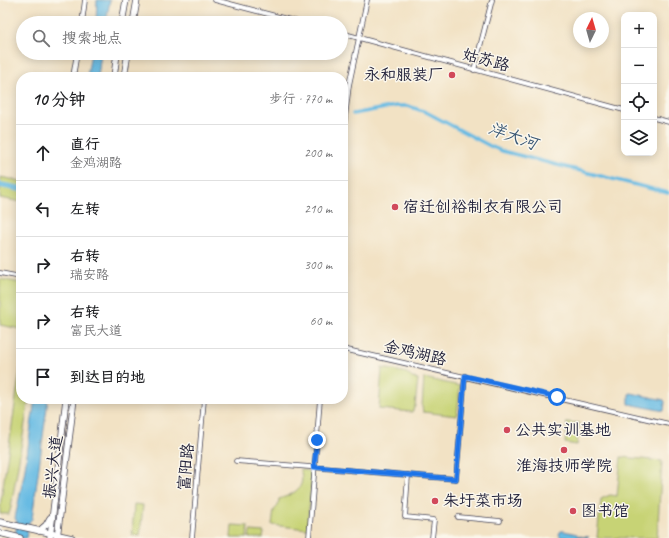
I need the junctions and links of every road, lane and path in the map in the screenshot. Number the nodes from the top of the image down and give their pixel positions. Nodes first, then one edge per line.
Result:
1 (85, 0) edge
2 (126, 0) edge
3 (137, 0) edge
4 (215, 0) edge
5 (367, 0) edge
6 (492, 0) edge
7 (83, 16) edge
8 (123, 16) edge
9 (134, 16) edge
10 (276, 16) edge
11 (348, 35) edge
12 (358, 38) junction
13 (76, 60) edge
14 (116, 60) edge
15 (127, 60) edge
16 (474, 70) junction
17 (74, 72) edge
18 (115, 72) edge
19 (125, 72) edge
20 (348, 93) edge
21 (621, 109) edge
22 (657, 119) edge
23 (669, 122) edge
24 (0, 273) edge
25 (16, 276) edge
26 (348, 350) edge
27 (465, 376) junction
28 (65, 404) edge
29 (73, 404) edge
30 (204, 404) edge
31 (320, 404) edge
32 (669, 424) edge
33 (236, 461) dead end
34 (314, 467) junction
35 (408, 475) junction
36 (53, 510) junction
37 (60, 515) junction
38 (458, 517) dead end
39 (500, 521) dead end
40 (0, 522) edge
41 (38, 530) junction
42 (0, 533) edge
43 (50, 536) edge
44 (58, 536) edge
45 (20, 538) edge
46 (71, 538) edge
47 (75, 538) edge
48 (192, 538) edge
49 (309, 538) edge
50 (432, 538) edge

1 - 7 street
2 - 8 main road
3 - 9 main road
4 - 10 street
5 - 12 street
6 - 16 street
11 - 12 street, 姑苏路
12 - 16 street, 姑苏路
12 - 20 street
13 - 17 street
14 - 18 main road
15 - 19 main road
16 - 21 street, 姑苏路
22 - 23 street
24 - 25 street
26 - 27 street, 金鸡湖路
27 - 32 street, 金鸡湖路
27 - 35 street
28 - 36 main road, 振兴大道
29 - 37 main road, 振兴大道
30 - 48 street, 富阳路
31 - 34 street
33 - 34 street
34 - 35 street
34 - 49 street
35 - 50 street
36 - 41 main road
36 - 43 main road, 振兴大道
37 - 44 main road, 振兴大道
37 - 47 main road
38 - 39 street
40 - 41 main road
41 - 43 main road
42 - 45 main road
43 - 44 main road
44 - 46 main road

